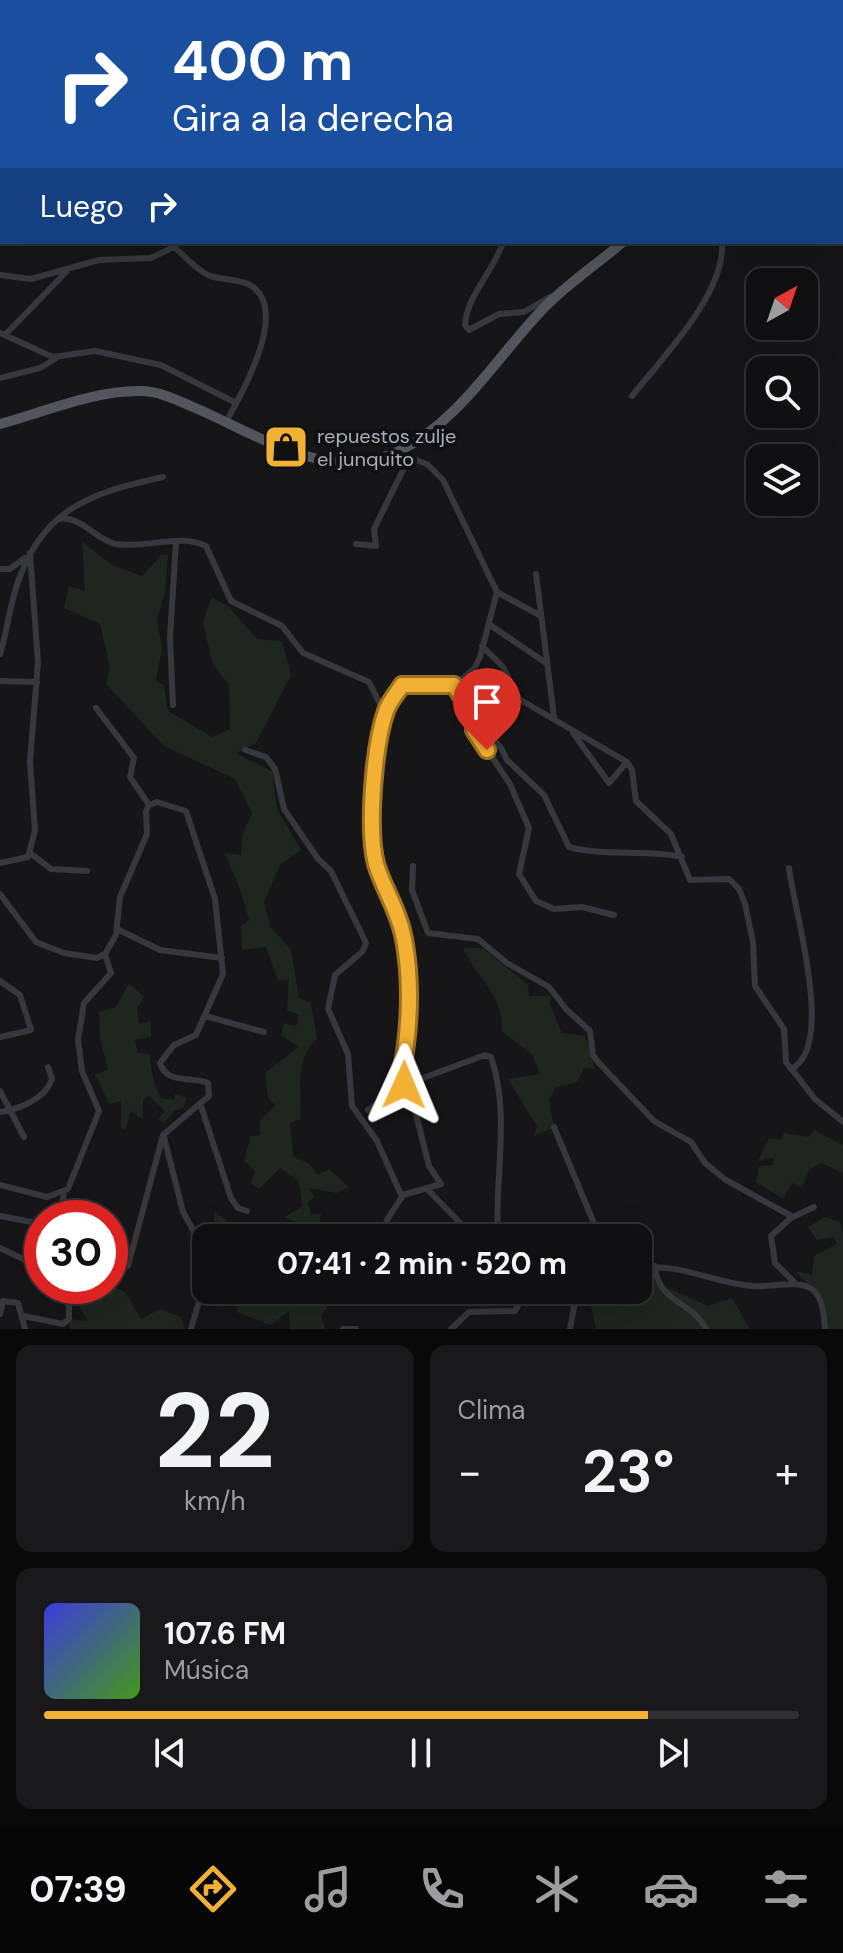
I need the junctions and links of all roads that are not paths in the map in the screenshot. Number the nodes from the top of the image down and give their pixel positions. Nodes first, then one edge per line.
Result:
1 (502, 244) edge
2 (621, 244) edge
3 (722, 244) edge
4 (71, 268) junction
5 (0, 275) edge
6 (561, 294) junction
7 (3, 334) edge
8 (58, 357) junction
9 (0, 378) edge
10 (632, 396) dead end
11 (236, 403) junction
12 (226, 422) junction
13 (0, 424) edge
14 (394, 454) junction
15 (163, 477) dead end
16 (59, 519) junction
17 (176, 542) junction
18 (356, 544) dead end
19 (30, 553) junction
20 (0, 569) edge
21 (536, 574) dead end
22 (497, 592) junction
23 (541, 616) junction
24 (490, 625) junction
25 (481, 646) junction
26 (0, 654) edge
27 (546, 663) junction
28 (0, 681) edge
29 (37, 682) junction
30 (454, 685) junction
31 (173, 705) dead end
32 (96, 708) dead end
33 (385, 714) junction
34 (474, 717) junction
35 (554, 717) junction
36 (571, 730) junction
37 (245, 750) dead end
38 (627, 762) junction
39 (149, 805) junction
40 (30, 853) junction
41 (682, 857) junction
42 (0, 863) edge
43 (413, 866) dead end
44 (789, 868) dead end
45 (87, 871) dead end
46 (0, 894) edge
47 (614, 915) dead end
48 (117, 929) junction
49 (105, 954) junction
50 (222, 958) junction
51 (0, 981) edge
52 (205, 1016) junction
53 (264, 1032) dead end
54 (0, 1037) edge
55 (48, 1067) dead end
56 (791, 1069) junction
57 (404, 1085) junction
58 (0, 1091) edge
59 (201, 1106) junction
60 (11, 1110) junction
61 (368, 1110) dead end
62 (0, 1112) edge
63 (843, 1122) edge
64 (554, 1127) dead end
65 (163, 1135) junction
66 (24, 1137) dead end
67 (0, 1185) edge
68 (426, 1188) junction
69 (64, 1191) junction
70 (402, 1197) junction
71 (63, 1200) edge
72 (814, 1207) dead end
73 (247, 1211) dead end
74 (0, 1216) edge
75 (793, 1217) junction
76 (24, 1221) edge
77 (386, 1224) edge
78 (461, 1224) edge
79 (498, 1224) edge
80 (594, 1224) edge
81 (0, 1248) edge
82 (24, 1259) edge
83 (128, 1266) edge
84 (652, 1266) edge
85 (655, 1266) junction
86 (796, 1284) junction
87 (69, 1304) edge
88 (519, 1304) edge
89 (574, 1304) edge
90 (0, 1314) edge
91 (24, 1316) junction
92 (25, 1329) edge
93 (191, 1329) edge
94 (343, 1329) edge
95 (356, 1329) edge
96 (451, 1329) edge
97 (570, 1329) edge
98 (706, 1329) edge
99 (825, 1329) edge

1 - 6 street
2 - 6 main road
3 - 10 street
4 - 5 street
4 - 7 street
4 - 11 street
6 - 14 main road
7 - 8 street
8 - 9 street
8 - 11 street
11 - 12 street
12 - 13 main road
12 - 14 main road
14 - 18 street
14 - 22 street
15 - 16 street
16 - 17 street
16 - 19 street
17 - 31 street
17 - 33 street
19 - 20 street
19 - 26 street
19 - 29 street
21 - 23 street
22 - 23 street
22 - 24 street
23 - 27 street
24 - 25 street
24 - 27 street
25 - 30 street
25 - 35 street
27 - 35 street
28 - 29 street
29 - 40 street
30 - 33 street
30 - 34 street
32 - 39 street
33 - 57 street
34 - 41 street
34 - 47 street
35 - 36 street
36 - 38 street
36 - 38 street
37 - 70 street
38 - 41 street
39 - 48 street
39 - 50 street
40 - 42 street
40 - 45 street
41 - 56 street
43 - 75 street
44 - 56 street
46 - 49 street
48 - 49 street
48 - 50 street
49 - 69 street
50 - 52 street
51 - 54 street
52 - 53 street
52 - 59 street
55 - 60 street
56 - 63 street
57 - 61 street
57 - 68 street
57 - 79 street
58 - 60 street
59 - 65 street
59 - 73 street
60 - 62 street
60 - 66 street
64 - 80 street
65 - 83 street
65 - 93 street
67 - 69 street
68 - 70 street
68 - 78 street
69 - 71 street
70 - 77 street
72 - 75 street
74 - 76 street
75 - 86 street
81 - 82 street
84 - 85 street
85 - 86 street
85 - 98 street
86 - 99 street
87 - 91 street
88 - 96 street
89 - 97 street
90 - 91 street
91 - 92 street
94 - 95 street

